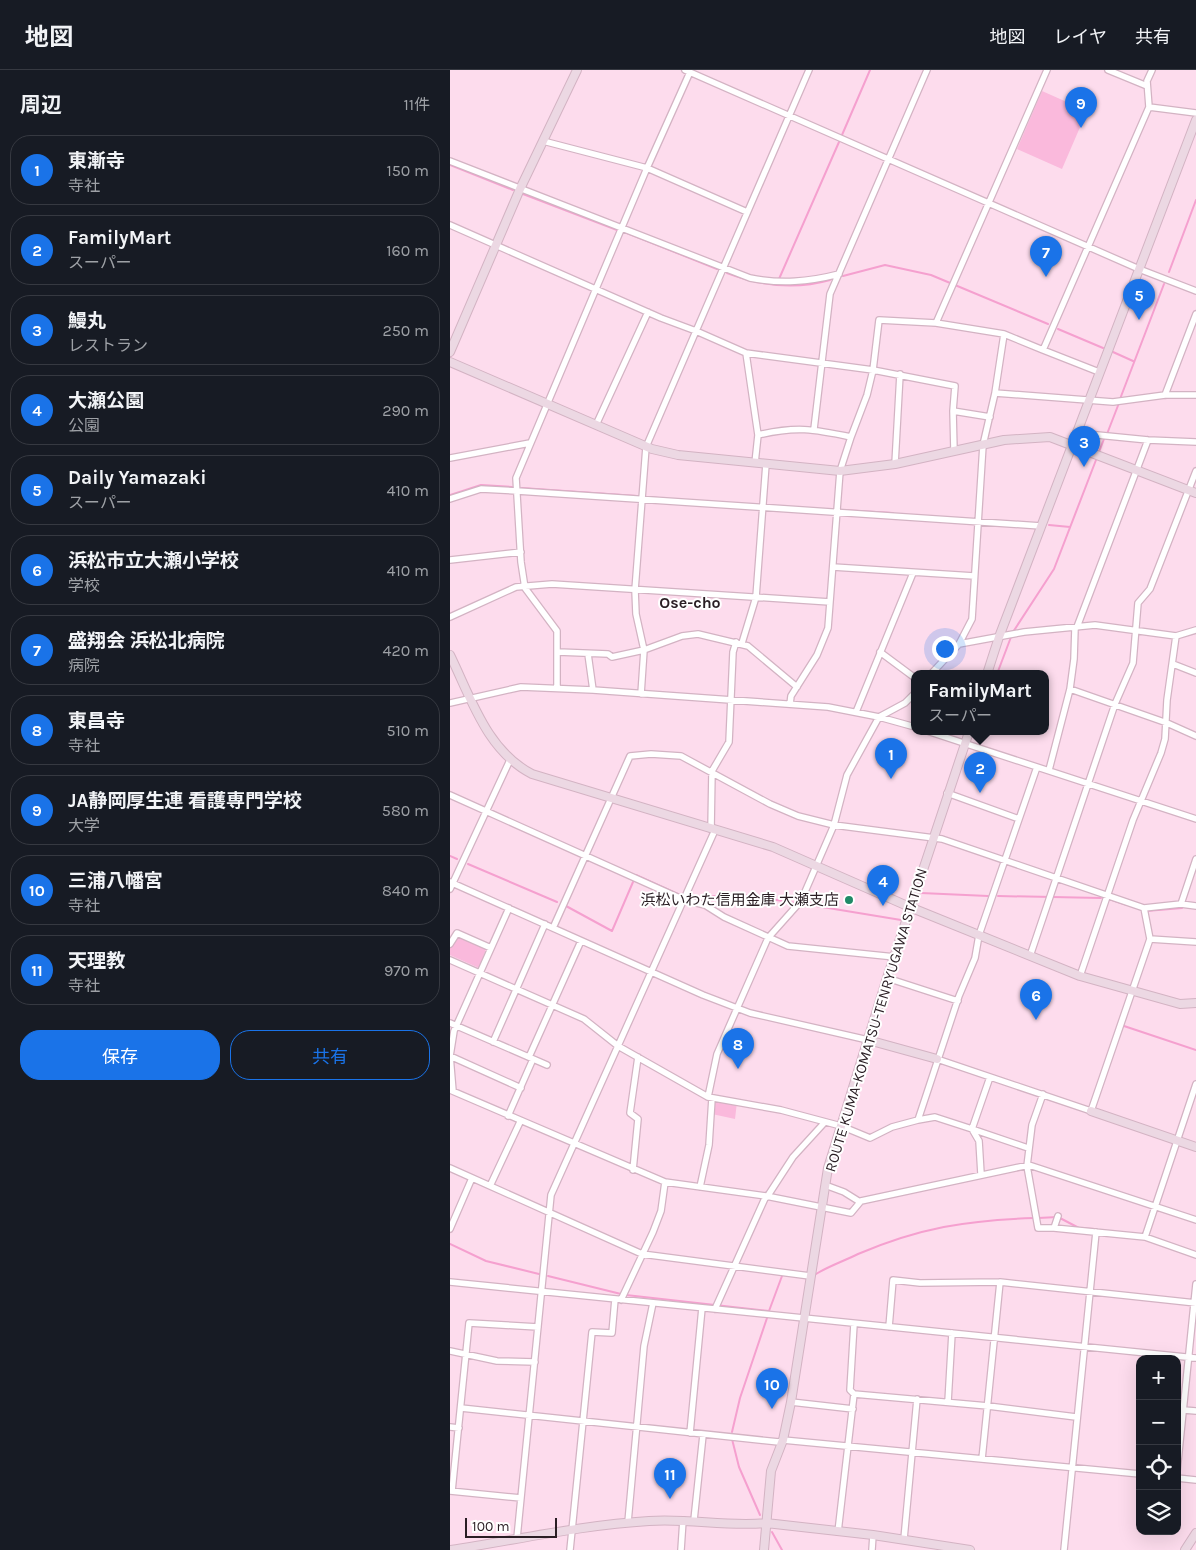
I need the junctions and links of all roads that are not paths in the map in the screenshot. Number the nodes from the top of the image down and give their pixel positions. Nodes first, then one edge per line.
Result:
1 (577, 70) edge
2 (808, 70) edge
3 (927, 70) edge
4 (1047, 70) edge
5 (1108, 70) edge
6 (1152, 70) edge
7 (688, 71) edge
8 (1148, 86) junction
9 (1149, 107) junction
10 (1196, 113) edge
11 (788, 115) junction
12 (1196, 120) edge
13 (543, 141) junction
14 (889, 159) junction
15 (450, 162) edge
16 (647, 168) junction
17 (520, 188) junction
18 (989, 203) junction
19 (747, 212) junction
20 (450, 225) edge
21 (622, 228) junction
22 (496, 244) junction
23 (1088, 246) junction
24 (723, 268) junction
25 (1138, 269) junction
26 (839, 274) junction
27 (598, 288) junction
28 (1196, 291) edge
29 (648, 312) junction
30 (1196, 314) edge
31 (936, 322) junction
32 (696, 331) junction
33 (1004, 334) junction
34 (1043, 350) junction
35 (450, 352) edge
36 (746, 353) junction
37 (450, 362) edge
38 (823, 363) junction
39 (873, 370) junction
40 (1099, 372) junction
41 (900, 374) junction
42 (995, 394) junction
43 (1165, 395) junction
44 (1196, 395) edge
45 (1089, 400) junction
46 (547, 404) junction
47 (953, 411) junction
48 (990, 417) junction
49 (596, 425) junction
50 (814, 429) junction
51 (1077, 433) junction
52 (758, 435) junction
53 (850, 436) junction
54 (1148, 440) junction
55 (1196, 442) edge
56 (530, 443) junction
57 (983, 445) junction
58 (646, 446) junction
59 (1072, 446) junction
60 (954, 451) junction
61 (450, 458) edge
62 (755, 463) junction
63 (766, 464) junction
64 (895, 464) junction
65 (1137, 470) junction
66 (840, 471) junction
67 (1196, 471) edge
68 (517, 491) junction
69 (1192, 492) edge
70 (450, 499) edge
71 (641, 499) junction
72 (764, 508) junction
73 (836, 512) junction
74 (978, 523) junction
75 (1041, 526) junction
76 (520, 552) junction
77 (450, 560) edge
78 (833, 567) junction
79 (912, 573) junction
80 (974, 576) junction
81 (525, 585) junction
82 (635, 590) junction
83 (756, 598) junction
84 (830, 602) junction
85 (450, 617) edge
86 (1076, 628) junction
87 (1136, 630) junction
88 (1196, 630) edge
89 (1176, 636) junction
90 (999, 637) junction
91 (739, 642) junction
92 (959, 644) junction
93 (644, 650) junction
94 (558, 652) junction
95 (880, 652) junction
96 (588, 654) junction
97 (450, 655) edge
98 (1173, 664) junction
99 (935, 670) edge
100 (988, 670) edge
101 (1196, 673) edge
102 (911, 675) edge
103 (797, 687) junction
104 (557, 688) junction
105 (1070, 689) junction
106 (593, 690) junction
107 (641, 694) junction
108 (911, 697) edge
109 (471, 698) junction
110 (732, 700) junction
111 (450, 703) edge
112 (790, 704) junction
113 (1115, 704) junction
114 (856, 712) junction
115 (879, 717) junction
116 (1166, 723) junction
117 (911, 726) edge
118 (941, 735) edge
119 (968, 735) edge
120 (1196, 736) edge
121 (966, 742) junction
122 (510, 760) junction
123 (1038, 767) junction
124 (1049, 770) junction
125 (712, 771) junction
126 (1088, 782) junction
127 (947, 793) junction
128 (450, 795) edge
129 (610, 798) junction
130 (1140, 800) junction
131 (486, 811) junction
132 (1019, 819) junction
133 (1196, 819) edge
134 (834, 825) junction
135 (713, 829) junction
136 (933, 838) junction
137 (585, 855) junction
138 (1196, 859) edge
139 (1004, 862) junction
140 (816, 865) junction
141 (1056, 879) junction
142 (451, 884) edge
143 (1107, 896) junction
144 (684, 900) junction
145 (1181, 904) junction
146 (1196, 906) edge
147 (509, 908) junction
148 (912, 908) junction
149 (1144, 908) junction
150 (545, 924) junction
151 (553, 928) junction
152 (979, 935) junction
153 (768, 938) junction
154 (1150, 940) junction
155 (582, 941) junction
156 (1196, 942) edge
157 (450, 944) edge
158 (491, 948) junction
159 (1030, 956) junction
160 (895, 957) junction
161 (450, 960) edge
162 (650, 972) junction
163 (480, 973) junction
164 (1080, 976) junction
165 (887, 978) junction
166 (516, 990) junction
167 (1133, 992) junction
168 (958, 1001) junction
169 (1196, 1003) edge
170 (552, 1005) junction
171 (738, 1008) junction
172 (450, 1023) edge
173 (457, 1026) junction
174 (868, 1040) junction
175 (493, 1042) junction
176 (618, 1046) junction
177 (450, 1056) edge
178 (638, 1057) junction
179 (531, 1058) junction
180 (937, 1059) junction
181 (547, 1066) dead end
182 (990, 1077) junction
183 (1196, 1084) edge
184 (521, 1088) junction
185 (452, 1090) edge
186 (1043, 1094) junction
187 (710, 1097) junction
188 (1091, 1111) junction
189 (508, 1116) junction
190 (918, 1120) junction
191 (520, 1122) junction
192 (825, 1122) junction
193 (841, 1126) junction
194 (972, 1130) junction
195 (1176, 1140) junction
196 (573, 1144) junction
197 (1196, 1146) edge
198 (1028, 1148) junction
199 (1027, 1166) junction
200 (450, 1168) edge
201 (633, 1170) junction
202 (981, 1174) junction
203 (472, 1178) junction
204 (665, 1182) junction
205 (825, 1185) junction
206 (490, 1186) junction
207 (700, 1187) junction
208 (767, 1196) junction
209 (860, 1202) junction
210 (821, 1206) junction
211 (1156, 1207) junction
212 (550, 1213) junction
213 (1057, 1218) dead end
214 (1196, 1220) edge
215 (1054, 1228) junction
216 (450, 1229) edge
217 (1096, 1232) junction
218 (1145, 1237) junction
219 (642, 1254) junction
220 (1196, 1255) edge
221 (734, 1267) junction
222 (810, 1276) junction
223 (450, 1282) edge
224 (1000, 1282) junction
225 (1196, 1284) edge
226 (1090, 1291) junction
227 (542, 1292) junction
228 (620, 1299) junction
229 (1195, 1302) edge
230 (654, 1303) junction
231 (715, 1307) junction
232 (702, 1308) junction
233 (804, 1318) junction
234 (854, 1324) junction
235 (538, 1327) junction
236 (889, 1327) junction
237 (952, 1333) junction
238 (994, 1337) junction
239 (1085, 1347) junction
240 (450, 1351) edge
241 (466, 1353) junction
242 (1189, 1357) junction
243 (1196, 1358) edge
244 (535, 1362) junction
245 (854, 1394) junction
246 (917, 1400) junction
247 (791, 1402) junction
248 (948, 1402) junction
249 (988, 1406) junction
250 (461, 1408) junction
251 (853, 1409) junction
252 (1184, 1410) junction
253 (1196, 1411) edge
254 (530, 1416) junction
255 (1076, 1417) junction
256 (584, 1422) junction
257 (450, 1428) edge
258 (459, 1428) junction
259 (637, 1428) junction
260 (690, 1433) junction
261 (703, 1435) junction
262 (783, 1440) junction
263 (1180, 1445) edge
264 (848, 1446) junction
265 (913, 1453) junction
266 (982, 1459) junction
267 (1072, 1468) junction
268 (1136, 1474) edge
269 (1181, 1478) edge
270 (1196, 1480) edge
271 (451, 1491) edge
272 (521, 1498) junction
273 (683, 1520) junction
274 (694, 1520) junction
275 (628, 1522) junction
276 (766, 1523) junction
277 (572, 1530) junction
278 (838, 1532) junction
279 (1196, 1533) edge
280 (873, 1535) junction
281 (517, 1538) junction
282 (904, 1539) junction
283 (463, 1549) edge
284 (450, 1550) edge
285 (570, 1550) edge
286 (681, 1550) edge
287 (764, 1550) edge
288 (872, 1550) edge
289 (970, 1550) edge
290 (1064, 1550) edge
291 (1185, 1550) edge

1 - 13 street
2 - 11 street
3 - 14 street
4 - 18 street
5 - 8 street
6 - 8 street
7 - 11 street
7 - 16 street
8 - 9 street
9 - 10 street
9 - 23 street
11 - 14 street
11 - 19 street
12 - 25 street
13 - 16 street
13 - 17 street
14 - 18 street
14 - 26 street
15 - 17 street
16 - 19 street
16 - 21 street
17 - 21 street
17 - 22 street
18 - 23 street
18 - 31 street
19 - 24 street
20 - 22 street
21 - 24 street
21 - 27 street
22 - 27 street
22 - 35 street
23 - 25 street
23 - 34 street
24 - 26 street
24 - 32 street
25 - 28 street
25 - 40 street
26 - 38 street
27 - 29 street
27 - 46 street
29 - 32 street
29 - 49 street
30 - 43 street
31 - 33 street
31 - 39 street
32 - 36 street
32 - 58 street
33 - 34 street
33 - 42 street
34 - 40 street
36 - 38 street
36 - 52 street
37 - 46 street
38 - 39 street
38 - 50 street
39 - 41 street
39 - 53 street
40 - 45 street
41 - 47 street
41 - 64 street
42 - 45 street
42 - 48 street
43 - 44 street
43 - 45 street
45 - 51 street
46 - 49 street
46 - 56 street
47 - 48 street
47 - 60 street
48 - 57 street
49 - 58 street
50 - 52 street
50 - 53 street
51 - 54 street
51 - 59 street
52 - 62 street
53 - 66 street
54 - 55 street
54 - 65 street
56 - 61 street
56 - 68 street
57 - 59 street
57 - 60 street
57 - 74 street
58 - 62 street
58 - 71 street
59 - 65 street
59 - 75 street
60 - 64 street
62 - 63 street
63 - 66 street
63 - 72 street
64 - 66 street
65 - 69 street
65 - 86 street
66 - 73 street
67 - 69 street
68 - 70 street
68 - 71 street
68 - 76 street
69 - 87 street
71 - 72 street
71 - 82 street
72 - 73 street
72 - 83 street
73 - 74 street
73 - 78 street
74 - 75 street
74 - 80 street
75 - 90 street
76 - 77 street
76 - 81 street
78 - 79 street
78 - 84 street
79 - 80 street
79 - 95 street
80 - 92 street
81 - 82 street
81 - 85 street
81 - 94 street
82 - 83 street
82 - 93 street
83 - 84 street
83 - 91 street
84 - 103 street
86 - 87 street
86 - 90 street
86 - 105 street
87 - 89 street
87 - 113 street
88 - 89 street
89 - 98 street
90 - 92 street
90 - 100 street
91 - 93 street
91 - 103 street
91 - 110 street
92 - 99 street
93 - 96 street
93 - 107 street
94 - 96 street
94 - 104 street
95 - 102 street
95 - 114 street
96 - 106 street
97 - 109 street
98 - 101 street
98 - 116 street
103 - 112 street
104 - 106 street
104 - 109 street
105 - 113 street
105 - 124 street
106 - 107 street
107 - 110 street
108 - 115 street
109 - 111 street
109 - 122 street
110 - 112 street
110 - 125 street
112 - 114 street
113 - 116 street
113 - 126 street
114 - 115 street
115 - 117 street
115 - 134 street
116 - 120 street
116 - 130 street
118 - 121 street
119 - 121 street, ROUTE KUMA-KOMATSU-TENRYUGAWA STATION
121 - 123 street
121 - 127 street, ROUTE KUMA-KOMATSU-TENRYUGAWA STATION
122 - 129 street
122 - 131 street
123 - 124 street
123 - 132 street
124 - 126 street
125 - 129 street
125 - 134 street
125 - 135 street
126 - 130 street
126 - 141 street
127 - 132 street
127 - 136 street, ROUTE KUMA-KOMATSU-TENRYUGAWA STATION
128 - 131 street
129 - 135 street
129 - 137 street
130 - 133 street
130 - 143 street
131 - 137 street
131 - 142 street
132 - 139 street
134 - 136 street
134 - 140 street
135 - 140 street
135 - 144 street
136 - 139 street
136 - 148 street, ROUTE KUMA-KOMATSU-TENRYUGAWA STATION
137 - 144 street
137 - 151 street
138 - 145 street
139 - 141 street
139 - 152 street
140 - 148 street
140 - 153 street
141 - 143 street
141 - 159 street
142 - 147 street
143 - 149 street
143 - 164 street
144 - 153 street
144 - 162 street
145 - 146 street
145 - 149 street
147 - 150 street
147 - 158 street
148 - 152 street
148 - 160 street, ROUTE KUMA-KOMATSU-TENRYUGAWA STATION
149 - 154 street
150 - 151 street
150 - 166 street
151 - 155 street
152 - 159 street
152 - 168 street
153 - 160 street
153 - 171 street
154 - 156 street
154 - 167 street
155 - 162 street
155 - 170 street
157 - 158 street
158 - 163 street
159 - 164 street
160 - 165 street, ROUTE KUMA-KOMATSU-TENRYUGAWA STATION
161 - 163 street
162 - 171 street
162 - 176 street
163 - 166 street
163 - 173 street
164 - 167 street
165 - 168 street
165 - 174 street, ROUTE KUMA-KOMATSU-TENRYUGAWA STATION
166 - 170 street
166 - 175 street
167 - 169 street
167 - 188 street
168 - 180 street
170 - 176 street
170 - 179 street
171 - 174 street
171 - 187 street
172 - 173 street
173 - 175 street
173 - 177 street
174 - 180 street
174 - 193 street, ROUTE KUMA-KOMATSU-TENRYUGAWA STATION
175 - 179 street
176 - 178 street
176 - 196 street
177 - 184 street
177 - 185 street
178 - 187 street
178 - 201 street
179 - 181 street
179 - 184 street
180 - 182 street
180 - 190 street
182 - 186 street
182 - 194 street
183 - 195 street
184 - 189 street
185 - 189 street
186 - 188 street
186 - 198 street
187 - 192 street
187 - 207 street
188 - 195 street
189 - 191 street
190 - 193 street
190 - 194 street
191 - 196 street
191 - 206 street
192 - 193 street
192 - 208 street
193 - 205 street, ROUTE KUMA-KOMATSU-TENRYUGAWA STATION
194 - 198 street
194 - 202 street
195 - 197 street
195 - 211 street
196 - 201 street
196 - 212 street
198 - 199 street
199 - 202 street
199 - 211 street
199 - 215 street
200 - 203 street
201 - 204 street
202 - 209 street
203 - 206 street
203 - 216 street
204 - 207 street
204 - 219 street
205 - 209 street
205 - 210 street, ROUTE KUMA-KOMATSU-TENRYUGAWA STATION
206 - 212 street
207 - 208 street
208 - 210 street
208 - 221 street
209 - 210 street
210 - 222 street, ROUTE KUMA-KOMATSU-TENRYUGAWA STATION
211 - 214 street
211 - 218 street
212 - 219 street
212 - 227 street
213 - 215 street
215 - 217 street
217 - 218 street
217 - 226 street
218 - 220 street
219 - 221 street
219 - 228 street
221 - 222 street
221 - 231 street
222 - 233 street, ROUTE KUMA-KOMATSU-TENRYUGAWA STATION
223 - 227 street
224 - 226 street
224 - 236 street
224 - 238 street
225 - 229 street
226 - 229 street
226 - 239 street
227 - 228 street
227 - 235 street
228 - 230 street
228 - 256 street
229 - 242 street
230 - 232 street
230 - 259 street
231 - 232 street
231 - 233 street
232 - 260 street
233 - 234 street
233 - 247 street, ROUTE KUMA-KOMATSU-TENRYUGAWA STATION
234 - 236 street
234 - 245 street
235 - 241 street
235 - 244 street
236 - 237 street
237 - 238 street
237 - 248 street
238 - 239 street
238 - 249 street
239 - 242 street
239 - 255 street
240 - 241 street
241 - 244 street
241 - 250 street
242 - 243 street
242 - 252 street
244 - 254 street
245 - 246 street
245 - 251 street
246 - 248 street
246 - 265 street
247 - 251 street
247 - 262 street, ROUTE KUMA-KOMATSU-TENRYUGAWA STATION
248 - 249 street
249 - 255 street
249 - 266 street
250 - 254 street
250 - 258 street
251 - 264 street
252 - 253 street
252 - 263 street
254 - 256 street
254 - 272 street
255 - 267 street
256 - 259 street
256 - 277 street
257 - 258 street
258 - 271 street
259 - 260 street
259 - 275 street
260 - 261 street
261 - 262 street
261 - 274 street
262 - 264 street
262 - 276 street, ROUTE KUMA-KOMATSU-TENRYUGAWA STATION
264 - 265 street
264 - 278 street
265 - 266 street
265 - 282 street
266 - 267 street
267 - 268 street
267 - 290 street
269 - 270 street
271 - 272 street
272 - 281 street
273 - 274 street
273 - 275 street
273 - 286 street
274 - 276 street
275 - 277 street
276 - 278 street
276 - 287 street, ROUTE KUMA-KOMATSU-TENRYUGAWA STATION
277 - 281 street
277 - 285 street
278 - 280 street
279 - 291 street
280 - 282 street
280 - 288 street
281 - 283 street
282 - 289 street
283 - 284 street

